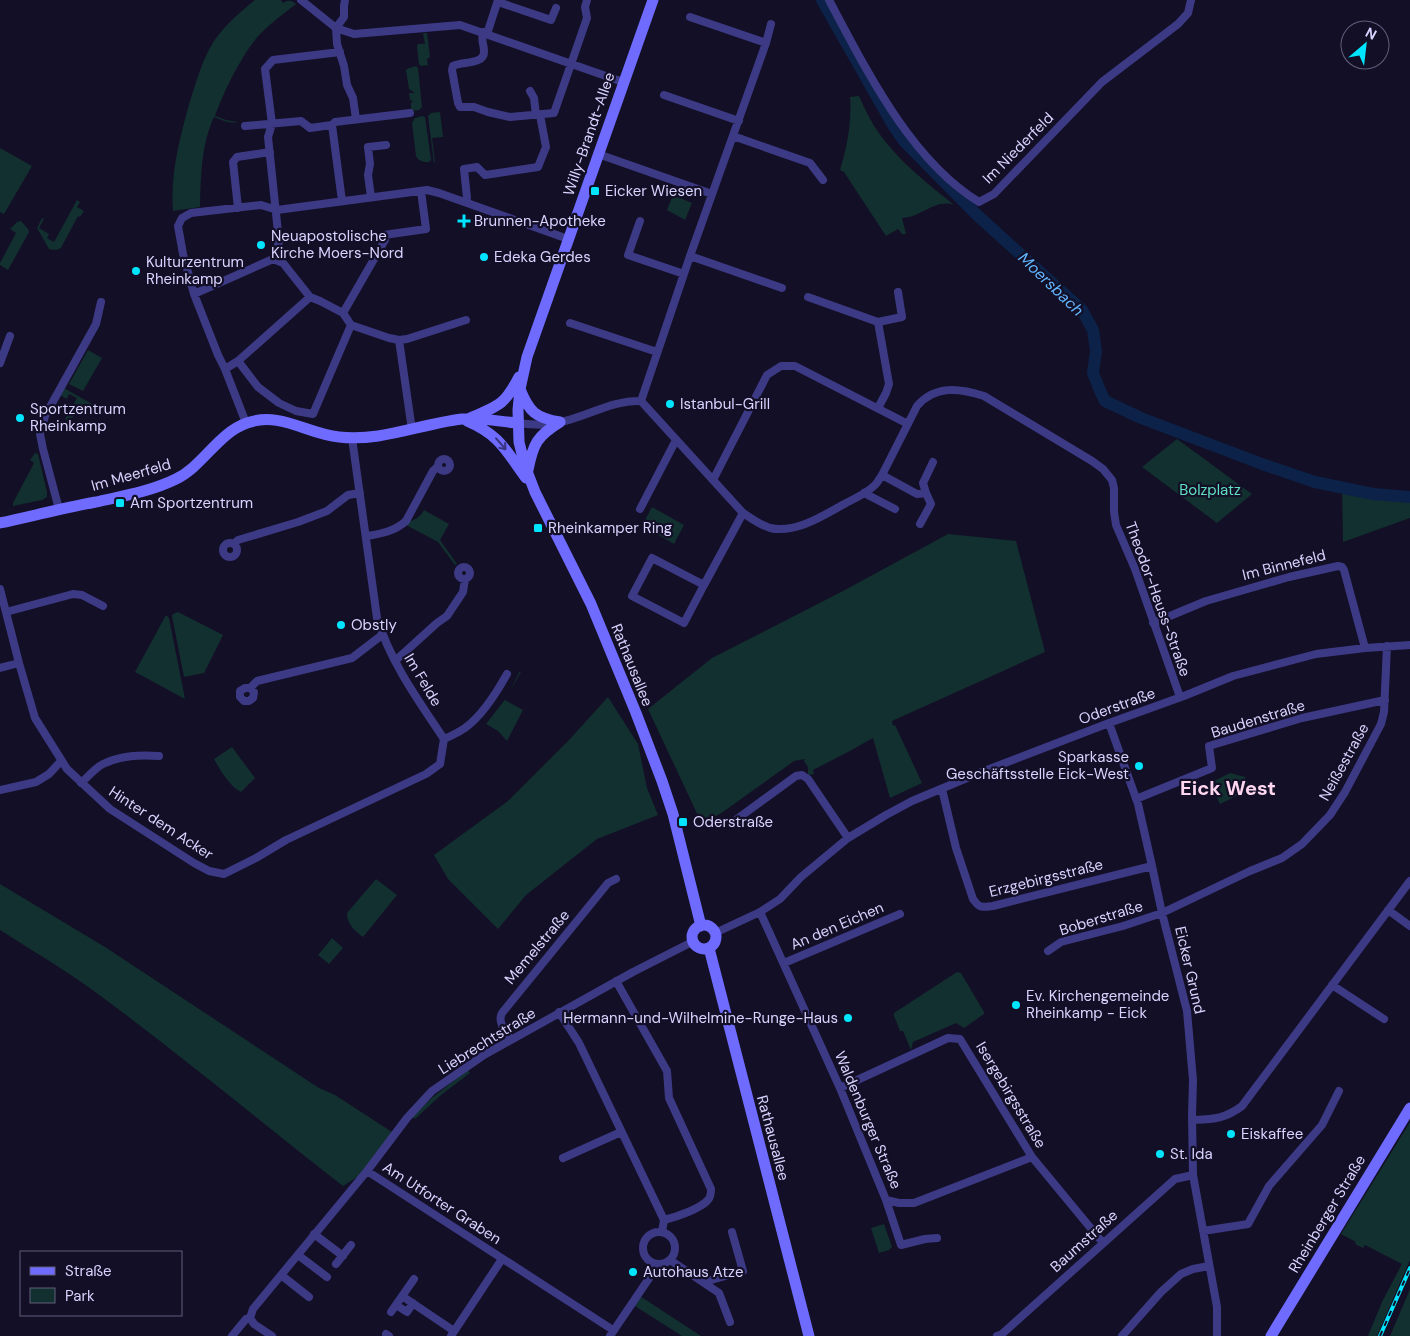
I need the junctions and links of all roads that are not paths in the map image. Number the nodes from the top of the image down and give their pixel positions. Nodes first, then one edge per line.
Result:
1 (301, 0) edge
2 (345, 0) edge
3 (489, 0) edge
4 (587, 0) edge
5 (653, 0) edge
6 (829, 0) edge
7 (1191, 0) edge
8 (498, 2) edge
9 (556, 8) dead end
10 (690, 17) dead end
11 (771, 24) dead end
12 (336, 28) junction
13 (485, 33) junction
14 (766, 43) junction
15 (340, 52) junction
16 (571, 64) junction
17 (623, 82) junction
18 (530, 90) dead end
19 (664, 95) dead end
20 (410, 113) dead end
21 (538, 115) junction
22 (356, 119) junction
23 (739, 121) junction
24 (272, 124) junction
25 (332, 125) junction
26 (245, 126) dead end
27 (733, 136) junction
28 (386, 145) dead end
29 (270, 152) junction
30 (598, 154) junction
31 (823, 180) dead end
32 (421, 191) junction
33 (712, 194) junction
34 (371, 197) junction
35 (342, 201) junction
36 (465, 202) junction
37 (238, 208) junction
38 (276, 210) junction
39 (640, 221) dead end
40 (568, 239) junction
41 (690, 256) junction
42 (273, 259) junction
43 (684, 274) junction
44 (782, 288) dead end
45 (898, 292) dead end
46 (194, 294) junction
47 (310, 296) junction
48 (808, 297) dead end
49 (101, 302) dead end
50 (343, 313) junction
51 (466, 320) dead end
52 (878, 322) junction
53 (570, 323) dead end
54 (351, 325) junction
55 (10, 336) dead end
56 (398, 340) junction
57 (657, 352) junction
58 (238, 361) junction
59 (0, 363) edge
60 (225, 369) junction
61 (524, 369) junction
62 (520, 389) junction
63 (641, 400) junction
64 (878, 408) junction
65 (464, 419) junction
66 (560, 422) junction
67 (246, 423) junction
68 (518, 423) junction
69 (908, 424) junction
70 (412, 430) junction
71 (352, 438) junction
72 (676, 440) junction
73 (933, 462) dead end
74 (437, 467) dead end
75 (528, 472) junction
76 (882, 475) junction
77 (713, 480) junction
78 (535, 492) junction
79 (864, 493) junction
80 (926, 493) junction
81 (360, 494) junction
82 (59, 509) junction
83 (640, 509) dead end
84 (895, 509) dead end
85 (743, 513) junction
86 (0, 523) edge
87 (920, 524) dead end
88 (366, 536) junction
89 (234, 544) dead end
90 (465, 579) dead end
91 (704, 585) junction
92 (0, 589) edge
93 (103, 606) dead end
94 (6, 612) junction
95 (1153, 623) junction
96 (382, 635) junction
97 (1410, 645) edge
98 (1387, 646) junction
99 (1365, 648) junction
100 (395, 661) junction
101 (19, 663) junction
102 (0, 668) edge
103 (507, 674) dead end
104 (250, 688) dead end
105 (1180, 697) junction
106 (1385, 700) junction
107 (1109, 723) junction
108 (444, 739) junction
109 (159, 756) dead end
110 (61, 761) junction
111 (81, 782) junction
112 (942, 789) junction
113 (0, 790) edge
114 (1136, 799) junction
115 (737, 819) dead end
116 (848, 838) junction
117 (1152, 866) junction
118 (616, 879) dead end
119 (1410, 881) edge
120 (1388, 910) junction
121 (760, 912) junction
122 (900, 914) dead end
123 (1162, 914) junction
124 (701, 926) junction
125 (1410, 926) edge
126 (715, 932) junction
127 (694, 942) junction
128 (709, 948) junction
129 (1048, 951) dead end
130 (784, 963) junction
131 (616, 981) junction
132 (1332, 985) junction
133 (559, 1012) junction
134 (1384, 1019) dead end
135 (511, 1040) junction
136 (840, 1088) junction
137 (1339, 1092) dead end
138 (1410, 1108) edge
139 (1192, 1120) junction
140 (621, 1132) junction
141 (1032, 1157) junction
142 (562, 1158) dead end
143 (367, 1171) junction
144 (1194, 1175) junction
145 (886, 1200) junction
146 (664, 1220) junction
147 (1203, 1231) junction
148 (662, 1232) junction
149 (732, 1232) dead end
150 (314, 1234) junction
151 (937, 1238) dead end
152 (1102, 1243) junction
153 (351, 1245) dead end
154 (298, 1255) junction
155 (343, 1256) junction
156 (502, 1259) junction
157 (670, 1260) junction
158 (336, 1264) dead end
159 (658, 1265) junction
160 (1209, 1266) junction
161 (281, 1275) junction
162 (327, 1277) dead end
163 (414, 1279) dead end
164 (708, 1285) junction
165 (402, 1296) junction
166 (309, 1297) dead end
167 (413, 1303) junction
168 (396, 1305) junction
169 (391, 1312) dead end
170 (250, 1318) junction
171 (730, 1322) dead end
172 (611, 1333) edge
173 (452, 1334) edge
174 (232, 1336) edge
175 (272, 1336) edge
176 (809, 1336) edge
177 (997, 1336) edge
178 (1122, 1336) edge
179 (1217, 1336) edge
180 (1270, 1336) edge

1 - 12 street
2 - 12 street
3 - 8 street
4 - 16 street
5 - 17 street, Willy-Brandt-Allee
6 - 7 street, Im Niederfeld
8 - 9 street
8 - 13 street
10 - 14 street
11 - 14 street
12 - 13 street
12 - 15 street
13 - 16 street
13 - 21 street
14 - 23 street
15 - 22 street
15 - 24 street
16 - 17 street
16 - 21 street
17 - 30 street, Willy-Brandt-Allee
18 - 21 street
19 - 23 street
20 - 22 street
21 - 36 street
22 - 25 street
23 - 27 street
24 - 25 street
24 - 26 street
24 - 29 street
25 - 35 street
27 - 31 street
27 - 33 street
28 - 34 street
29 - 37 street
29 - 38 street
30 - 33 street
30 - 40 street, Willy-Brandt-Allee
32 - 34 street
32 - 36 street
32 - 50 street
33 - 41 street
34 - 35 street
35 - 38 street
36 - 40 street
37 - 38 street
37 - 46 street
38 - 42 street
39 - 43 street
40 - 61 street, Willy-Brandt-Allee
41 - 43 street
41 - 44 street
42 - 46 street
42 - 47 street
43 - 57 street
45 - 52 street
46 - 60 street
47 - 50 street
47 - 58 street
48 - 52 street
49 - 82 street
50 - 54 street
51 - 56 street
52 - 64 street
53 - 57 street
54 - 56 street
54 - 58 street
55 - 59 street
56 - 70 street
57 - 63 street
58 - 60 street
60 - 67 street
61 - 62 street, Willy-Brandt-Allee
61 - 65 street
62 - 66 street
62 - 68 street, Willy-Brandt-Allee
63 - 66 street
63 - 72 street, Theodor-Heuss-Straße
64 - 69 street
64 - 77 street
65 - 68 street, Im Meerfeld
65 - 70 street, Im Meerfeld
65 -> 78 street
66 - 68 street
66 - 75 street
67 - 71 street, Im Meerfeld
67 - 82 street, Im Meerfeld
68 - 75 street, Rathausallee
69 - 76 street, Theodor-Heuss-Straße
69 - 95 street, Theodor-Heuss-Straße
70 - 71 street, Im Meerfeld
71 - 81 street, Im Felde
72 - 77 street, Theodor-Heuss-Straße
72 - 83 street
73 - 80 street
74 - 88 street
75 - 78 street, Rathausallee
76 - 79 street, Theodor-Heuss-Straße
76 - 80 street
77 - 85 street, Theodor-Heuss-Straße
78 - 124 street, Rathausallee
79 - 84 street
79 - 85 street, Theodor-Heuss-Straße
80 - 87 street
81 - 88 street, Im Felde
81 - 89 street
82 - 86 street, Im Meerfeld
85 - 91 street
88 - 96 street, Im Felde
90 - 100 street
91 - 91 street
92 - 94 street, Hinter dem Acker
93 - 94 street
94 - 101 street, Hinter dem Acker
95 - 99 street, Im Binnefeld
95 - 105 street, Theodor-Heuss-Straße
96 - 100 street, Im Felde
96 - 104 street
97 - 98 street, Oderstraße
98 - 99 street, Oderstraße
98 - 106 street, Neißestraße
99 - 105 street, Oderstraße
100 - 108 street, Im Felde
101 - 102 street
101 - 110 street, Hinter dem Acker
103 - 108 street
105 - 107 street, Oderstraße
106 - 114 street, Baudenstraße
106 - 123 street, Neißestraße
107 - 112 street, Oderstraße
107 - 114 street, Eicker Grund
108 - 111 street, Hinter dem Acker
109 - 111 street
110 - 111 street, Hinter dem Acker
110 - 113 street
112 - 116 street, Oderstraße
112 - 117 street, Erzgebirgsstraße
114 - 117 street, Eicker Grund
115 - 116 street
116 - 121 street, Oderstraße
117 - 123 street, Eicker Grund
118 - 135 street, Memelstraße
119 - 120 street
120 - 125 street
120 - 132 street
121 - 126 street, Oderstraße
121 - 130 street, Waldenburger Straße
122 - 130 street, An den Eichen
123 - 129 street, Boberstraße
123 - 139 street, Eicker Grund
124 - 126 street
124 - 127 street
126 - 128 street
127 - 128 street
127 - 131 street, Liebrechtstraße
128 - 176 street, Rathausallee
130 - 136 street, Waldenburger Straße
131 - 133 street, Liebrechtstraße
131 - 146 street
132 - 134 street
132 - 139 street
133 - 135 street, Liebrechtstraße
133 - 140 street
135 - 143 street, Liebrechtstraße
136 - 141 street, Isergebirgsstraße
136 - 145 street, Waldenburger Straße
137 - 147 street
138 - 180 street, Rheinberger Straße
139 - 144 street, Eicker Grund
140 - 142 street
140 - 146 street
141 - 145 street, Waldenburger Straße
141 - 152 street, Isergebirgsstraße
143 - 150 street, Liebrechtstraße
143 - 156 street, Am Utforter Graben
144 - 147 street, Eicker Grund
144 - 152 street, Baumstraße
145 - 151 street
146 - 148 street
147 - 160 street, Eicker Grund
148 - 157 street
148 - 159 street
149 - 164 street
150 - 154 street, Liebrechtstraße
150 - 155 street
152 - 177 street, Baumstraße
153 - 155 street
154 - 161 street, Liebrechtstraße
154 - 162 street
155 - 158 street
156 - 172 street, Am Utforter Graben
156 - 173 street, Am Utforter Graben
157 - 159 street
157 - 164 street
159 - 172 street
160 - 178 street
160 - 179 street, Eicker Grund
161 - 166 street
161 - 170 street, Liebrechtstraße
163 - 165 street
164 - 171 street
165 - 167 street, Am Utforter Graben
165 - 168 street
167 - 168 street
167 - 173 street, Am Utforter Graben
168 - 169 street
170 - 174 street, Liebrechtstraße
170 - 175 street

